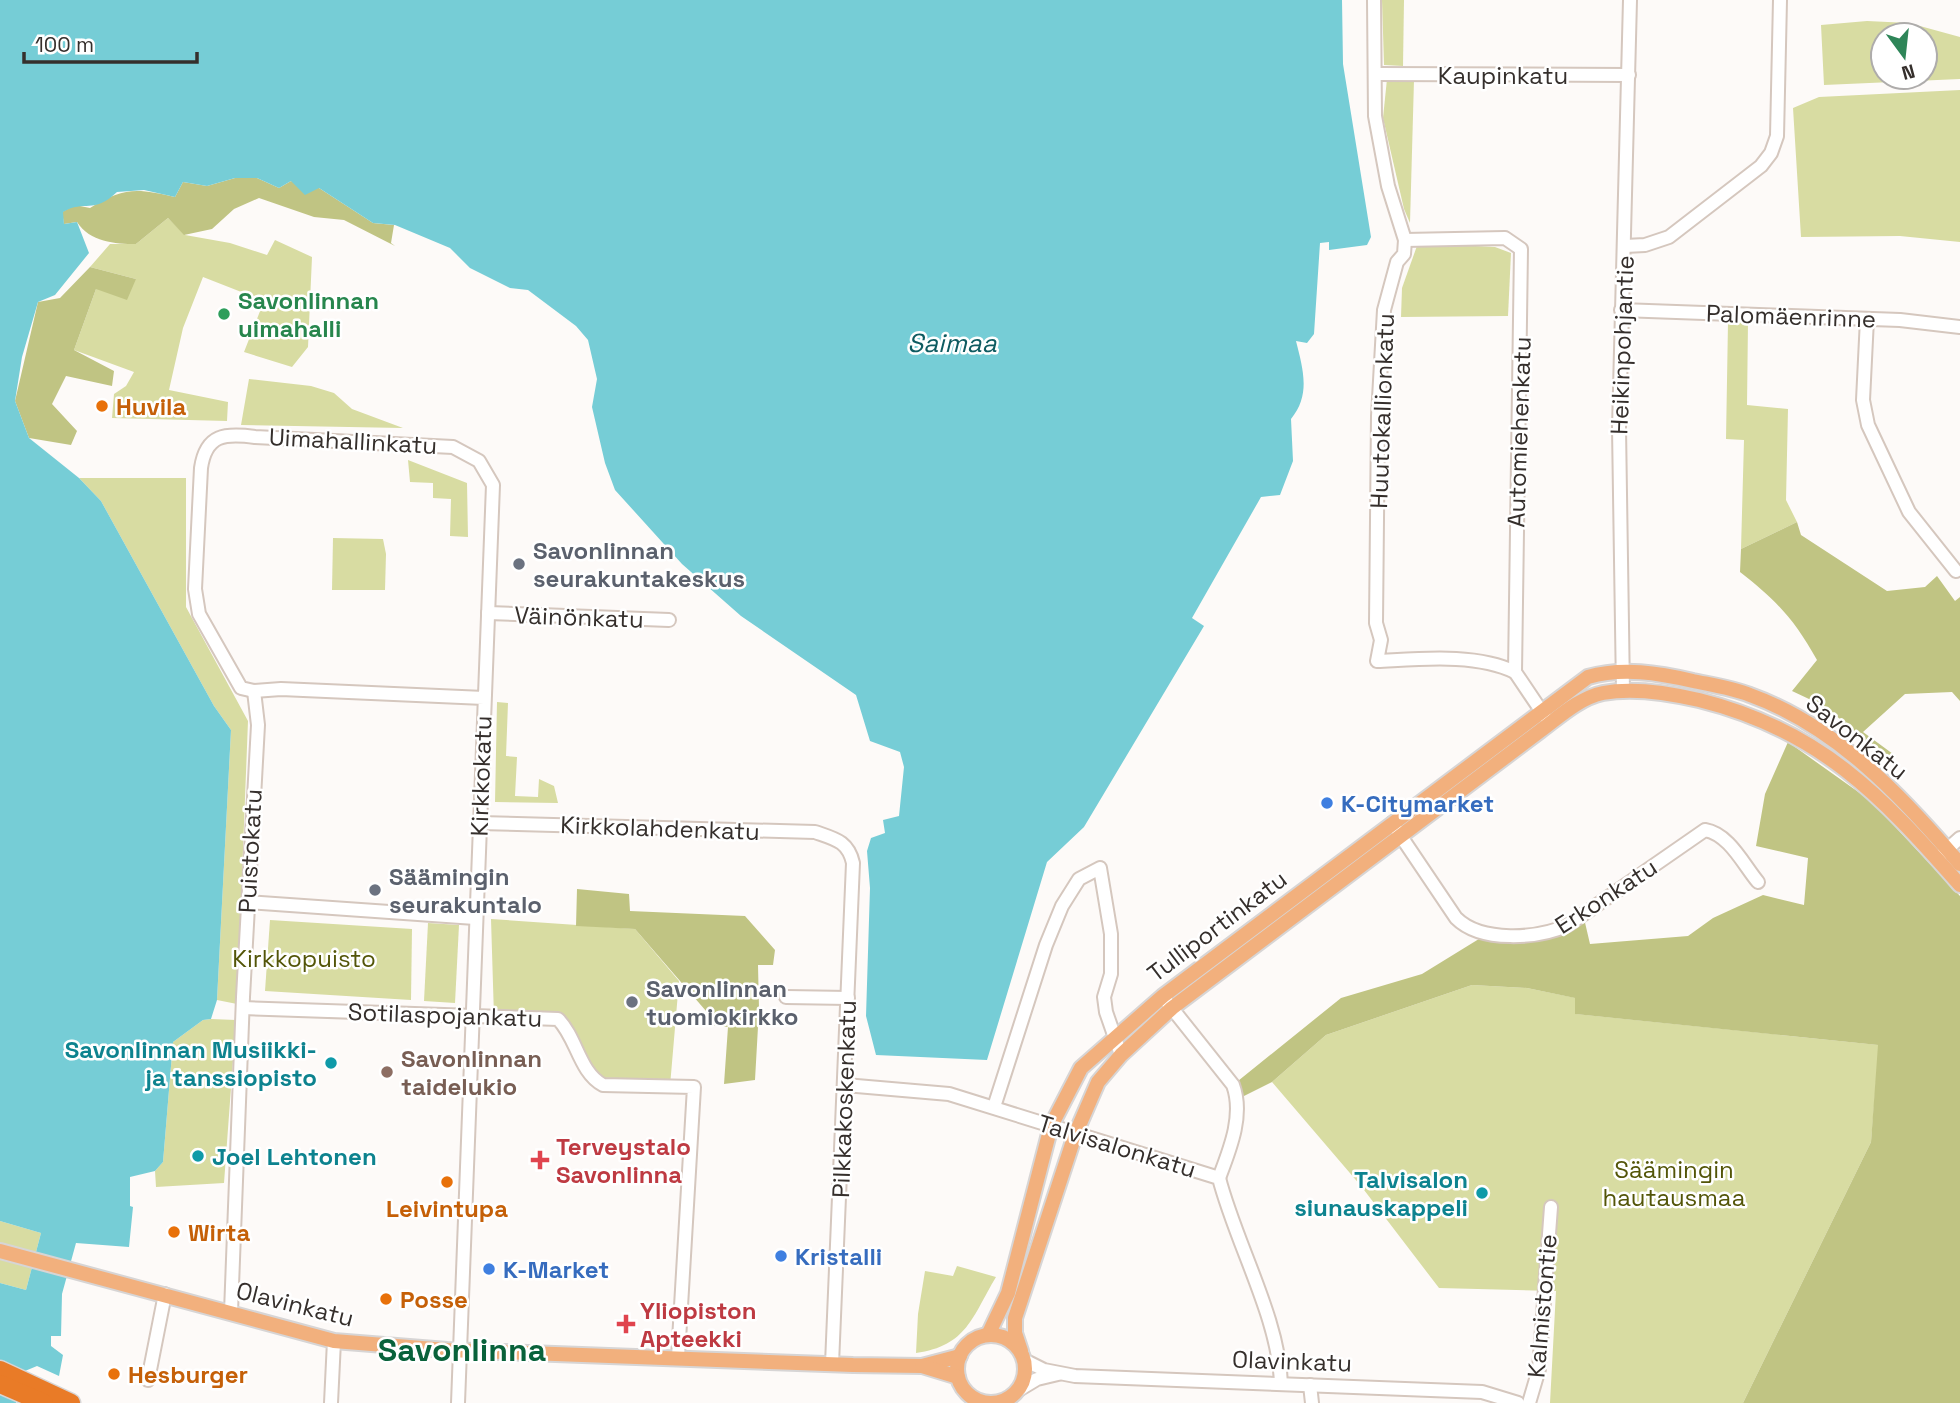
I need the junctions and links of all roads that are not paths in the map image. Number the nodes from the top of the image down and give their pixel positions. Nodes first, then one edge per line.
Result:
1 (1374, 0) edge
2 (1630, 0) edge
3 (1780, 0) edge
4 (1377, 74) junction
5 (1629, 75) junction
6 (1405, 240) junction
7 (1625, 246) junction
8 (1621, 310) junction
9 (1867, 319) junction
10 (1960, 327) edge
11 (493, 485) joint
12 (1956, 571) dead end
13 (488, 613) junction
14 (669, 620) dead end
15 (1621, 671) junction
16 (1515, 672) junction
17 (254, 691) junction
18 (1623, 691) junction
19 (485, 698) junction
20 (1541, 710) junction
21 (1550, 724) junction
22 (480, 823) junction
23 (1392, 823) junction
24 (1401, 836) junction
25 (1960, 838) edge
26 (839, 840) joint
27 (1942, 854) junction
28 (1960, 864) edge
29 (1758, 882) dead end
30 (1960, 886) edge
31 (247, 902) junction
32 (475, 918) junction
33 (1163, 996) junction
34 (786, 997) dead end
35 (848, 998) junction
36 (243, 1008) junction
37 (1172, 1008) junction
38 (472, 1017) junction
39 (1114, 1036) junction
40 (1121, 1055) junction
41 (845, 1084) junction
42 (994, 1107) junction
43 (1051, 1126) junction
44 (1075, 1135) junction
45 (1219, 1178) junction
46 (1551, 1207) dead end
47 (0, 1251) edge
48 (165, 1293) junction
49 (231, 1312) junction
50 (988, 1335) junction
51 (334, 1341) junction
52 (459, 1350) junction
53 (1022, 1355) junction
54 (960, 1356) junction
55 (678, 1357) junction
56 (832, 1364) junction
57 (922, 1366) junction
58 (0, 1370) edge
59 (1062, 1373) junction
60 (958, 1377) junction
61 (148, 1380) dead end
62 (0, 1384) edge
63 (1282, 1384) junction
64 (1310, 1385) junction
65 (1017, 1391) junction
66 (40, 1396) edge
67 (967, 1397) edge
68 (71, 1403) edge
69 (331, 1403) edge
70 (458, 1403) edge
71 (991, 1403) edge
72 (1312, 1403) edge
73 (1518, 1403) edge
74 (1529, 1403) edge

1 - 4 street
2 - 5 street, Heikinpohjantie
3 - 7 street
4 - 5 street, Kaupinkatu
4 - 6 street
5 - 7 street, Heikinpohjantie
6 - 16 street, Automiehenkatu
6 - 16 street, Huutokallionkatu
7 - 8 street, Heikinpohjantie
8 - 9 street, Palomäenrinne
8 - 15 street, Heikinpohjantie
9 - 10 street, Palomäenrinne
9 - 12 street
11 - 13 street, Kirkkokatu
11 - 17 street, Uimahallinkatu
13 - 14 street, Väinönkatu
13 - 19 street, Kirkkokatu
15 - 18 street, Heikinpohjantie
15 - 20 main road, Tulliportinkatu
15 - 27 main road, Savonkatu
16 - 20 street
17 - 19 street
17 - 31 street, Puistokatu
18 - 21 main road, Tulliportinkatu
18 - 27 main road, Savonkatu
19 - 22 street, Kirkkokatu
20 - 21 street
20 - 23 main road, Tulliportinkatu
21 - 24 main road, Tulliportinkatu
22 - 26 street, Kirkkolahdenkatu
22 - 32 street, Kirkkokatu
23 - 24 street, Erkonkatu
23 - 33 main road, Tulliportinkatu
24 - 29 street, Erkonkatu
24 - 37 main road, Tulliportinkatu
25 - 27 street
26 - 35 street, Pilkkakoskenkatu
27 - 28 main road, Savonkatu
27 - 30 main road, Savonkatu
31 - 32 street
31 - 36 street, Puistokatu
32 - 38 street, Kirkkokatu
33 - 37 street
33 - 39 main road, Tulliportinkatu
34 - 35 street
35 - 41 street, Pilkkakoskenkatu
36 - 38 street, Sotilaspojankatu
36 - 49 street, Puistokatu
37 - 40 main road, Tulliportinkatu
37 - 45 street
38 - 52 street, Kirkkokatu
38 - 55 street, Sotilaspojankatu
39 - 40 street
39 - 42 street
39 - 43 main road, Tulliportinkatu
40 - 44 main road, Tulliportinkatu
41 - 42 street, Talvisalonkatu
41 - 56 street, Pilkkakoskenkatu
42 - 43 street, Talvisalonkatu
43 - 44 street, Talvisalonkatu
43 - 50 main road, Tulliportinkatu
44 - 45 street, Talvisalonkatu
44 - 53 main road, Tulliportinkatu
45 - 63 street, Talvisalonkatu
46 - 74 street, Kalmistontie
47 - 48 main road, Olavinkatu
48 - 49 main road, Olavinkatu
48 - 61 street
49 - 51 main road, Olavinkatu
50 - 53 main road
50 - 54 main road
51 - 52 main road, Olavinkatu
51 - 69 street
52 - 55 main road, Olavinkatu
52 - 70 street, Kirkkokatu
53 - 59 street, Olavinkatu
53 - 65 main road
54 - 57 main road, Olavinkatu
54 - 60 main road
55 - 56 main road, Olavinkatu
56 - 57 main road, Olavinkatu
57 - 60 main road, Olavinkatu
58 - 66 highway
59 - 63 street, Olavinkatu
59 - 65 street, Olavinkatu
60 - 67 main road
62 - 66 highway
63 - 64 street, Olavinkatu
64 - 72 street
64 - 73 street, Olavinkatu
65 - 71 main road
66 - 68 highway
67 - 71 main road

